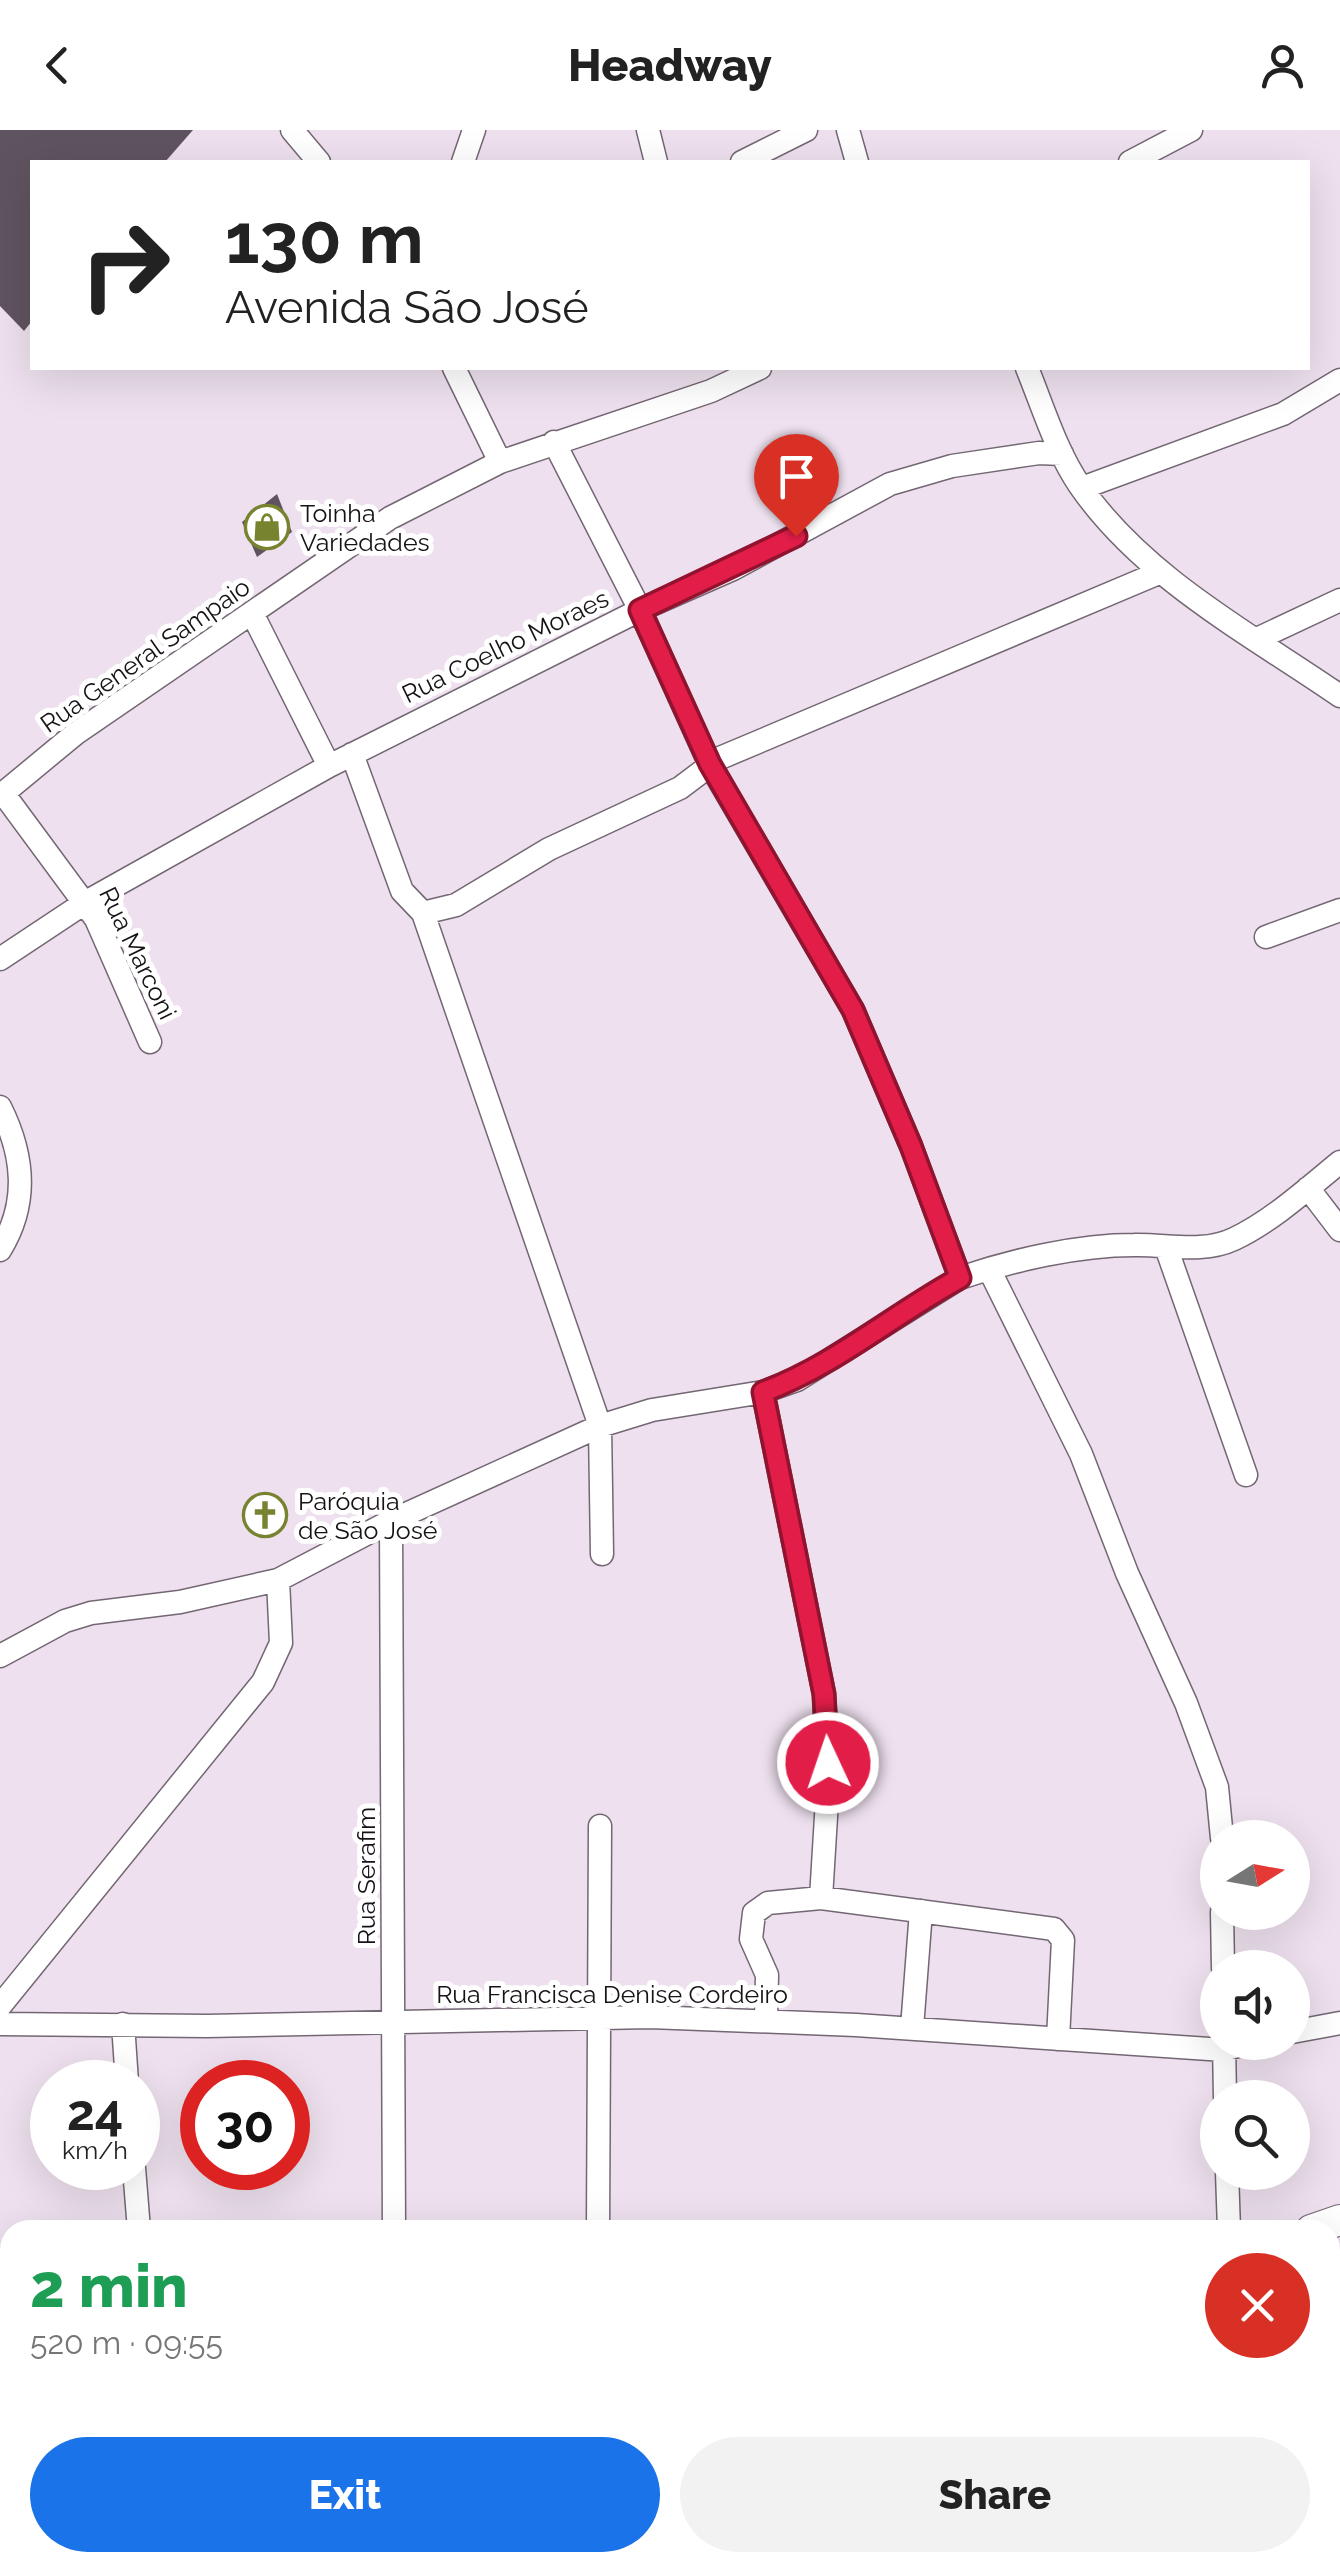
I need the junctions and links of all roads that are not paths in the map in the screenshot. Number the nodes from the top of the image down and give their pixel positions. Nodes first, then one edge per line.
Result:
1 (292, 130) edge
2 (474, 130) edge
3 (648, 130) edge
4 (806, 130) edge
5 (848, 130) edge
6 (1192, 130) edge
7 (317, 160) edge
8 (464, 160) edge
9 (656, 160) edge
10 (746, 160) edge
11 (856, 160) edge
12 (1134, 160) edge
13 (455, 370) edge
14 (756, 370) edge
15 (1028, 370) edge
16 (1340, 380) edge
17 (554, 442) junction
18 (1062, 454) junction
19 (500, 462) junction
20 (1082, 488) junction
21 (1161, 572) junction
22 (1340, 600) edge
23 (640, 610) junction
24 (252, 613) junction
25 (1257, 639) junction
26 (1340, 696) edge
27 (352, 754) junction
28 (710, 764) junction
29 (328, 766) junction
30 (2, 794) edge
31 (86, 902) junction
32 (1340, 910) edge
33 (423, 913) junction
34 (1266, 937) dead end
35 (0, 959) edge
36 (150, 1042) dead end
37 (0, 1107) edge
38 (1340, 1162) edge
39 (1308, 1188) junction
40 (1340, 1230) edge
41 (1166, 1247) junction
42 (0, 1250) edge
43 (988, 1269) junction
44 (960, 1278) junction
45 (763, 1392) junction
46 (600, 1426) junction
47 (1246, 1474) dead end
48 (391, 1522) junction
49 (602, 1554) dead end
50 (278, 1580) junction
51 (0, 1656) edge
52 (1220, 1820) edge
53 (600, 1826) dead end
54 (821, 1898) junction
55 (920, 1912) junction
56 (0, 2006) edge
57 (599, 2017) junction
58 (766, 2020) junction
59 (394, 2022) junction
60 (0, 2024) edge
61 (122, 2024) junction
62 (1340, 2024) edge
63 (912, 2028) junction
64 (1310, 2029) edge
65 (1058, 2039) junction
66 (1200, 2045) edge
67 (125, 2060) edge
68 (136, 2190) edge
69 (1228, 2190) edge
70 (138, 2220) edge
71 (394, 2220) edge
72 (598, 2220) edge
73 (1229, 2220) edge

1 - 7 street
2 - 8 street
3 - 9 street
4 - 10 street
5 - 11 street
6 - 12 street
13 - 19 street
14 - 17 street, Rua General Sampaio
15 - 18 street
16 - 20 street
17 - 19 street, Rua General Sampaio
17 - 23 street
18 - 20 street
18 - 23 street, Rua Coelho Moraes
19 - 24 street, Rua General Sampaio
20 - 21 street
21 - 25 street
21 - 28 street
22 - 25 street
23 - 27 street, Rua Coelho Moraes
23 - 28 street
24 - 29 street
24 - 30 street, Rua General Sampaio
25 - 26 street
27 - 29 street, Rua Coelho Moraes
27 - 33 street
28 - 33 street
28 - 44 street
29 - 31 street, Rua Coelho Moraes
30 - 31 street, Rua Marconi
31 - 35 street, Rua Coelho Moraes
31 - 36 street, Rua Marconi
32 - 34 street
33 - 46 street
37 - 42 street
38 - 39 street
39 - 40 street
39 - 41 street
41 - 43 street
41 - 47 street
43 - 44 street
43 - 52 street
44 - 45 street
45 - 46 street
45 - 54 street
46 - 48 street
46 - 49 street
48 - 50 street
48 - 59 street, Rua Serafim
50 - 51 street
50 - 56 street
53 - 57 street
54 - 55 street
54 - 58 street
55 - 63 street
55 - 65 street
57 - 58 street, Rua Francisca Denise Cordeiro
57 - 59 street, Rua Francisca Denise Cordeiro
57 - 72 street
58 - 63 street, Rua Francisca Denise Cordeiro
59 - 61 street, Rua Francisca Denise Cordeiro
59 - 71 street, Rua Serafim
60 - 61 street, Rua Francisca Denise Cordeiro
61 - 67 street
62 - 64 street
63 - 65 street, Rua Francisca Denise Cordeiro
65 - 66 street, Rua Francisca Denise Cordeiro
68 - 70 street
69 - 73 street

